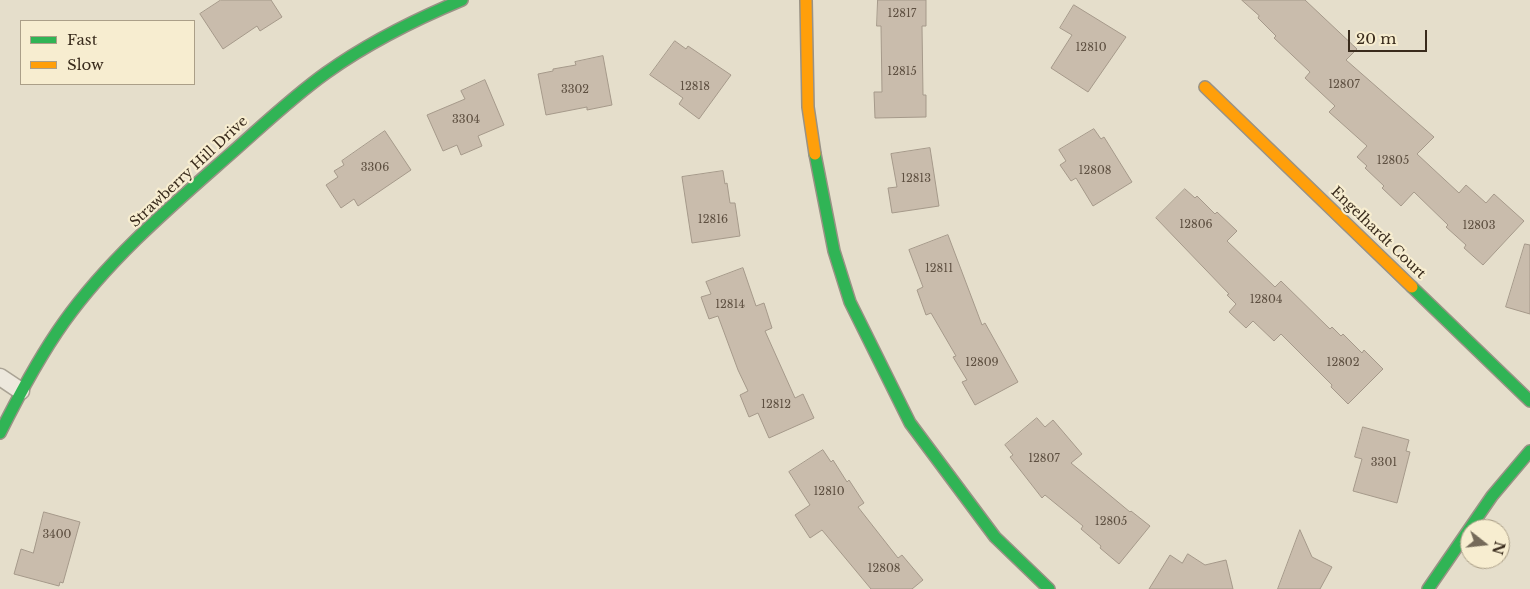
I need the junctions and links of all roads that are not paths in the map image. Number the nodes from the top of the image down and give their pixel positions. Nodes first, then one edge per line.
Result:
1 (462, 0) edge
2 (806, 0) edge
3 (1204, 87) dead end
4 (0, 376) edge
5 (21, 391) junction
6 (1530, 400) edge
7 (0, 433) edge
8 (1530, 451) edge
9 (1048, 589) edge
10 (1428, 589) edge

1 - 5 street, Strawberry Hill Drive
2 - 9 street
3 - 6 street, Engelhardt Court
4 - 5 lane
5 - 7 street, Strawberry Hill Drive
8 - 10 street

